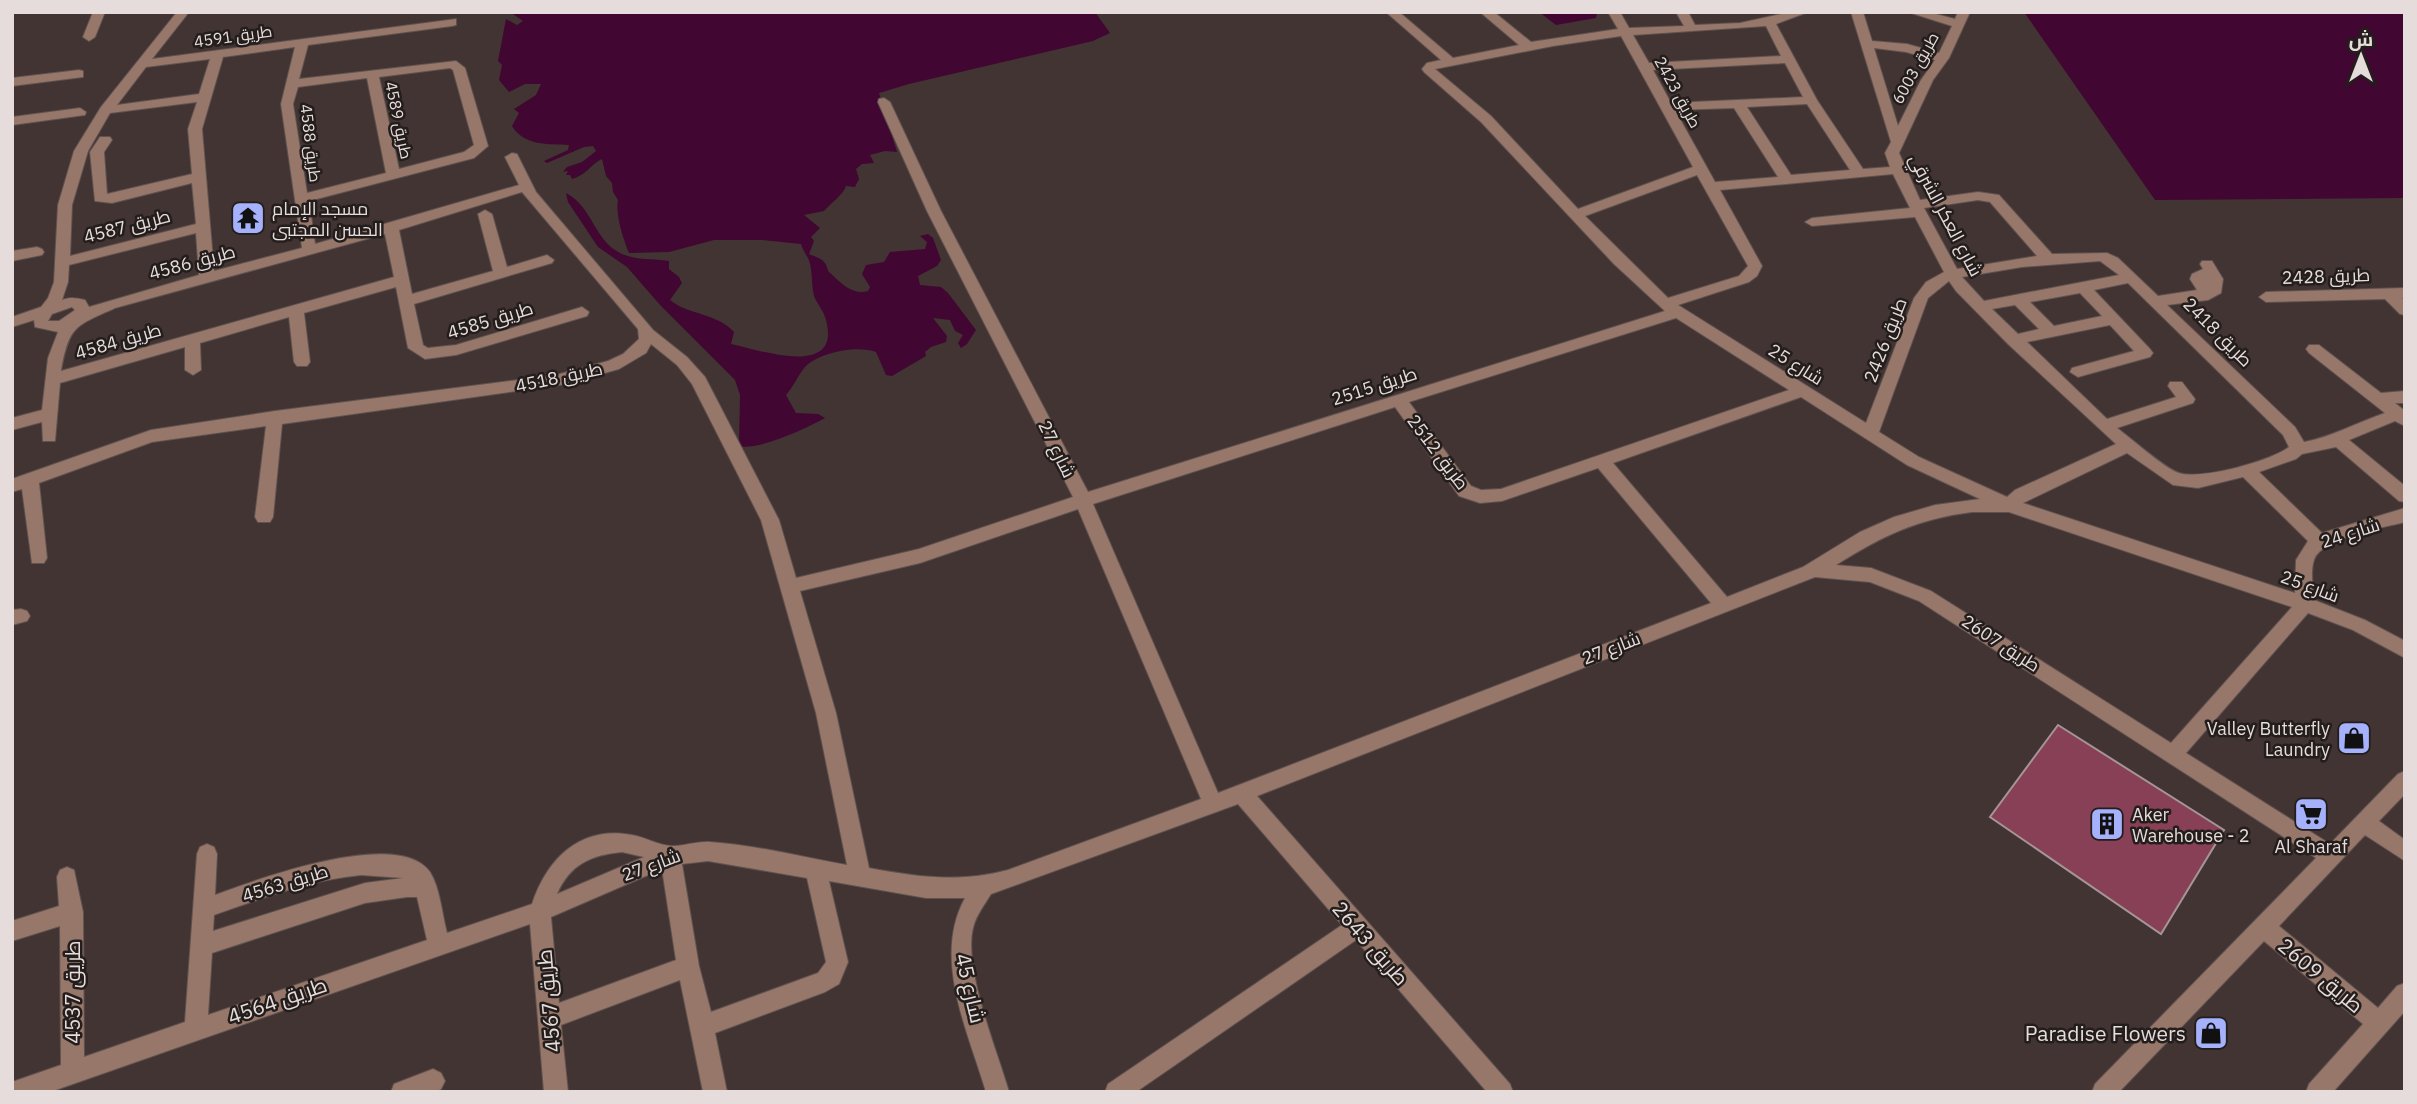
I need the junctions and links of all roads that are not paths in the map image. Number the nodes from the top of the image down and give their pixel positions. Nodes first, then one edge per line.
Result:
1 (99, 12) edge
2 (183, 12) edge
3 (1392, 12) edge
4 (1486, 12) edge
5 (1614, 12) edge
6 (1682, 12) edge
7 (1802, 12) edge
8 (1857, 12) edge
9 (1914, 12) edge
10 (1751, 18) edge
11 (1961, 18) edge
12 (1769, 21) junction
13 (452, 22) dead end
14 (1691, 28) junction
15 (1625, 32) junction
16 (89, 37) dead end
17 (302, 43) junction
18 (1866, 44) junction
19 (1529, 47) junction
20 (217, 55) junction
21 (1943, 58) junction
22 (1789, 59) junction
23 (1450, 62) junction
24 (143, 64) junction
25 (1645, 67) junction
26 (79, 74) dead end
27 (372, 74) junction
28 (12, 82) edge
29 (290, 84) junction
30 (203, 97) junction
31 (1811, 100) junction
32 (884, 102) dead end
33 (1738, 103) junction
34 (1666, 107) junction
35 (106, 110) junction
36 (80, 112) dead end
37 (12, 121) edge
38 (105, 140) dead end
39 (1896, 140) junction
40 (512, 157) dead end
41 (1700, 169) junction
42 (1898, 170) junction
43 (1859, 173) junction
44 (393, 174) junction
45 (198, 177) junction
46 (1787, 180) junction
47 (525, 187) junction
48 (1710, 187) junction
49 (301, 199) junction
50 (1917, 208) junction
51 (485, 214) dead end
52 (1575, 215) junction
53 (1812, 222) dead end
54 (201, 227) junction
55 (391, 228) junction
56 (309, 249) junction
57 (37, 252) dead end
58 (12, 256) edge
59 (547, 260) dead end
60 (2050, 261) junction
61 (63, 262) junction
62 (2210, 268) dead end
63 (501, 273) junction
64 (1953, 275) junction
65 (207, 278) junction
66 (2132, 278) junction
67 (402, 280) junction
68 (61, 282) junction
69 (2083, 287) junction
70 (2388, 293) junction
71 (2405, 293) edge
72 (2266, 297) dead end
73 (2018, 299) junction
74 (407, 301) junction
75 (2157, 302) junction
76 (1979, 307) junction
77 (1671, 308) junction
78 (77, 310) junction
79 (296, 310) junction
80 (2405, 310) edge
81 (582, 312) dead end
82 (44, 318) junction
83 (2113, 318) junction
84 (12, 323) edge
85 (2051, 332) junction
86 (648, 333) junction
87 (192, 340) junction
88 (2013, 340) junction
89 (57, 348) junction
90 (2314, 349) dead end
91 (302, 362) dead end
92 (194, 370) dead end
93 (2078, 372) dead end
94 (54, 379) junction
95 (2175, 386) dead end
96 (1802, 391) junction
97 (2405, 397) edge
98 (1398, 399) junction
99 (2378, 399) junction
100 (51, 414) junction
101 (275, 417) junction
102 (2401, 417) edge
103 (12, 424) edge
104 (2104, 426) junction
105 (1870, 434) junction
106 (49, 436) dead end
107 (2337, 439) junction
108 (2127, 446) junction
109 (2298, 449) junction
110 (1603, 462) junction
111 (2246, 470) junction
112 (30, 481) junction
113 (12, 486) edge
114 (2405, 496) edge
115 (1083, 500) junction
116 (2009, 505) junction
117 (2405, 515) edge
118 (264, 517) dead end
119 (2319, 541) junction
120 (38, 558) dead end
121 (1816, 570) junction
122 (790, 586) junction
123 (1723, 604) junction
124 (2305, 604) junction
125 (2405, 650) edge
126 (2173, 754) junction
127 (2405, 780) edge
128 (1241, 793) junction
129 (1213, 804) junction
130 (2364, 822) junction
131 (2405, 852) edge
132 (207, 854) dead end
133 (670, 856) junction
134 (2331, 856) junction
135 (816, 869) junction
136 (860, 876) junction
137 (68, 877) dead end
138 (984, 887) junction
139 (426, 888) junction
140 (203, 909) junction
141 (540, 911) junction
142 (72, 912) junction
143 (1357, 927) junction
144 (2264, 927) junction
145 (12, 931) edge
146 (439, 945) junction
147 (200, 946) junction
148 (688, 966) junction
149 (2405, 994) edge
150 (550, 1018) junction
151 (2379, 1023) junction
152 (703, 1026) junction
153 (197, 1028) junction
154 (72, 1072) junction
155 (433, 1080) dead end
156 (2116, 1088) edge
157 (16, 1092) edge
158 (401, 1092) edge
159 (556, 1092) edge
160 (715, 1092) edge
161 (998, 1092) edge
162 (1116, 1092) edge
163 (1502, 1092) edge
164 (2317, 1092) edge

1 - 16 street
2 - 24 street
3 - 23 street
4 - 19 street
5 - 15 street, طريق 2423
6 - 14 street
7 - 12 street
8 - 18 street, شارع العكر الشرقي
9 - 11 street
10 - 12 street
10 - 14 street
11 - 21 street, طريق 6003
12 - 22 street
13 - 17 street, طريق 4591
14 - 15 street
15 - 19 street
15 - 25 street, طريق 2423
17 - 20 street, طريق 4591
17 - 29 street, طريق 4588
18 - 21 street
18 - 39 street, شارع العكر الشرقي
19 - 23 street
20 - 24 street, طريق 4591
20 - 30 street
21 - 39 street, طريق 6003
22 - 25 street
22 - 31 street
23 - 52 street, شارع 25
24 - 35 street
25 - 34 street, طريق 2423
26 - 28 street
27 - 29 street
27 - 44 street, طريق 4589
27 - 44 street
29 - 49 street, طريق 4588
30 - 35 street
30 - 45 street
31 - 33 street
31 - 43 street
32 - 115 street, شارع 27
33 - 34 street
33 - 46 street
34 - 41 street, طريق 2423
35 - 61 street
36 - 37 street
38 - 45 street
39 - 42 street, شارع العكر الشرقي
40 - 47 street
41 - 48 street, طريق 2423
41 - 52 street
42 - 43 street
42 - 50 street, شارع العكر الشرقي
43 - 46 street
44 - 49 street
45 - 54 street
46 - 48 street
47 - 55 street, طريق 4586
47 - 86 street
48 - 77 street, طريق 2423
49 - 56 street, طريق 4588
50 - 53 street
50 - 60 street
50 - 64 street, شارع العكر الشرقي
51 - 63 street
52 - 77 street, شارع 25
54 - 61 street, طريق 4587
54 - 65 street
55 - 56 street, طريق 4586
55 - 67 street, طريق 4585
56 - 65 street, طريق 4586
57 - 58 street
59 - 63 street
60 - 64 street
60 - 66 street, طريق 2418
61 - 68 street
62 - 75 street
63 - 74 street
64 - 76 street, شارع العكر الشرقي
64 - 105 street, طريق 2426
65 - 78 street, طريق 4586
66 - 69 street
66 - 75 street, طريق 2418
67 - 74 street, طريق 4585
67 - 79 street, طريق 4584
68 - 78 street
68 - 82 street
69 - 73 street
69 - 83 street
70 - 71 street, طريق 2428
70 - 72 street, طريق 2428
70 - 80 street, طريق 2428
73 - 76 street
73 - 85 street
74 - 81 street, طريق 4585
75 - 109 street, طريق 2418
76 - 88 street, شارع العكر الشرقي
77 - 96 street, شارع 25
77 - 98 street, طريق 2515
78 - 82 street, طريق 4586
78 - 89 street, طريق 4584
79 - 87 street, طريق 4584
79 - 91 street
82 - 84 street, طريق 4586
82 - 89 street, طريق 4584
83 - 85 street
83 - 93 street
85 - 88 street
86 - 101 street, طريق 4518
86 - 122 street
87 - 92 street
87 - 94 street, طريق 4584
88 - 104 street, شارع العكر الشرقي
89 - 94 street, طريق 4584
90 - 99 street
94 - 100 street, طريق 4584
95 - 104 street
96 - 105 street, شارع 25
96 - 110 street, طريق 2512
97 - 99 street
98 - 110 street, طريق 2512
98 - 115 street, طريق 2515
99 - 102 street
100 - 103 street
100 - 106 street, طريق 4584
101 - 112 street, طريق 4518
101 - 118 street
102 - 107 street
104 - 108 street, شارع العكر الشرقي
105 - 116 street, شارع 25
107 - 109 street
107 - 114 street
108 - 111 street
108 - 116 street
109 - 111 street
110 - 123 street
111 - 119 street
112 - 113 street, طريق 4518
112 - 120 street
115 - 122 street, طريق 2515
115 - 129 street, شارع 27
116 - 121 street, شارع 27
116 - 124 street, شارع 25
117 - 119 street, شارع 24
119 - 124 street, شارع 24
121 - 123 street, شارع 27
121 - 126 street, طريق 2607
122 - 136 street
123 - 128 street, شارع 27
124 - 125 street, شارع 25
124 - 126 street
126 - 134 street, طريق 2607
127 - 130 street, طريق 2609
128 - 129 street, شارع 27
128 - 143 street, طريق 2643
129 - 138 street, شارع 27
130 - 131 street
130 - 134 street, طريق 2609
132 - 140 street
133 - 135 street, شارع 27
133 - 141 street, شارع 27
133 - 141 street
133 - 148 street
134 - 144 street, طريق 2609
135 - 136 street, شارع 27
135 - 152 street
136 - 138 street, شارع 27
137 - 142 street, طريق 4537
138 - 161 street, شارع 45
139 - 140 street, طريق 4563
139 - 146 street
139 - 147 street
140 - 147 street
141 - 146 street, طريق 4564
141 - 150 street, طريق 4567
142 - 145 street, طريق 4537
142 - 154 street, طريق 4537
143 - 162 street
143 - 163 street, طريق 2643
144 - 151 street, طريق 2609
144 - 156 street, طريق 2609
146 - 153 street, طريق 4564
147 - 153 street
148 - 150 street
148 - 152 street
149 - 151 street
150 - 159 street, طريق 4567
151 - 164 street
152 - 160 street
153 - 154 street, طريق 4564
154 - 157 street, طريق 4564
155 - 158 street

